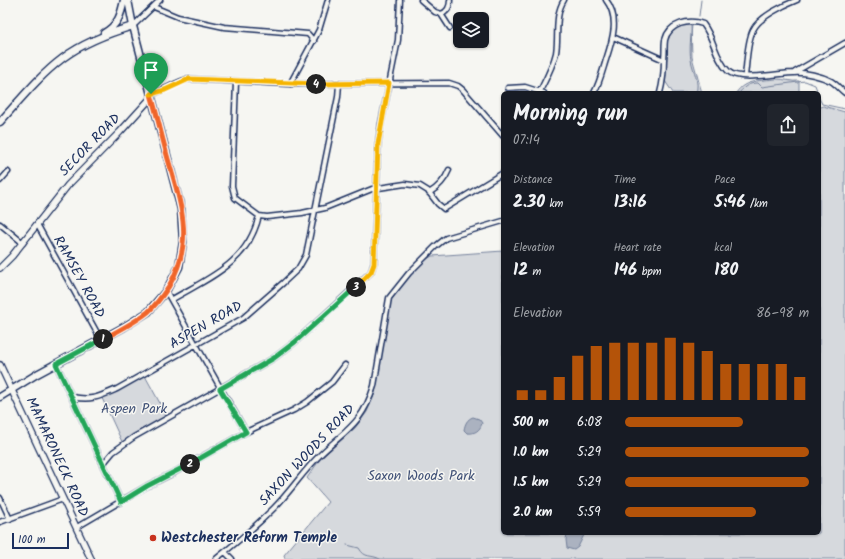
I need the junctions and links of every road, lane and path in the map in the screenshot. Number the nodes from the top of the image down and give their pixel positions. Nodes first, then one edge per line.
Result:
1 (124, 0) edge
2 (128, 0) edge
3 (160, 0) edge
4 (328, 0) edge
5 (400, 0) edge
6 (421, 0) edge
7 (450, 0) edge
8 (564, 0) edge
9 (606, 0) edge
10 (797, 0) edge
11 (154, 7) junction
12 (441, 14) junction
13 (133, 26) junction
14 (450, 28) dead end
15 (613, 36) junction
16 (314, 41) junction
17 (89, 43) junction
18 (845, 43) edge
19 (664, 60) junction
20 (795, 72) junction
21 (745, 76) junction
22 (236, 82) junction
23 (389, 83) junction
24 (290, 84) junction
25 (339, 84) junction
26 (508, 88) dead end
27 (539, 91) edge
28 (542, 91) edge
29 (595, 91) edge
30 (660, 91) edge
31 (845, 93) edge
32 (151, 94) junction
33 (0, 122) edge
34 (501, 134) edge
35 (449, 170) dead end
36 (8, 172) dead end
37 (501, 174) edge
38 (0, 181) edge
39 (376, 188) junction
40 (429, 193) junction
41 (314, 210) junction
42 (259, 216) junction
43 (501, 222) edge
44 (0, 224) edge
45 (37, 224) junction
46 (23, 243) junction
47 (0, 268) edge
48 (166, 291) junction
49 (171, 300) junction
50 (101, 340) junction
51 (196, 344) junction
52 (56, 364) junction
53 (0, 365) edge
54 (345, 365) dead end
55 (12, 389) junction
56 (220, 389) junction
57 (0, 396) edge
58 (72, 397) junction
59 (246, 432) junction
60 (103, 464) junction
61 (0, 498) edge
62 (63, 499) junction
63 (121, 502) junction
64 (10, 519) junction
65 (0, 522) edge
66 (77, 527) junction
67 (225, 552) junction
68 (91, 559) edge
69 (216, 559) edge
70 (232, 559) edge

1 - 17 main road
2 - 13 main road
3 - 11 street
4 - 16 street
5 - 23 street
6 - 12 street
7 - 12 street
8 - 28 street
9 - 15 street
10 - 21 street
11 - 13 street
11 - 16 street
12 - 14 street
13 - 17 main road
13 - 32 main road
15 - 19 street
15 - 29 street
16 - 24 street
17 - 33 main road
18 - 20 street
19 - 21 street
19 - 30 street
20 - 21 street
20 - 31 street
22 - 24 street
22 - 32 street
22 - 42 street
23 - 25 street
23 - 34 street
23 - 39 street
24 - 25 street
25 - 41 street, ASPEN ROAD
26 - 27 street
32 - 45 street, SECOR ROAD
32 - 48 main road
35 - 40 street
36 - 38 street
37 - 40 street
39 - 40 street
39 - 41 street
39 - 56 street
41 - 42 street
41 - 51 street, ASPEN ROAD
42 - 49 street
43 - 67 street, SAXON WOODS ROAD
44 - 46 street
45 - 46 street, SECOR ROAD
45 - 50 street, RAMSEY ROAD
46 - 47 street, SECOR ROAD
48 - 49 street
48 - 50 main road
49 - 51 street
50 - 52 main road
51 - 56 street
51 - 58 street, ASPEN ROAD
52 - 55 main road
52 - 58 street
53 - 55 street, MAMARONECK ROAD
54 - 59 street
55 - 57 main road
55 - 62 street, MAMARONECK ROAD
56 - 59 street
56 - 60 street
58 - 60 street
59 - 63 street
60 - 63 street
61 - 64 street
62 - 64 street
62 - 66 street, MAMARONECK ROAD
63 - 66 street
64 - 65 street
66 - 68 street, MAMARONECK ROAD
67 - 69 street, SAXON WOODS ROAD
67 - 70 street

